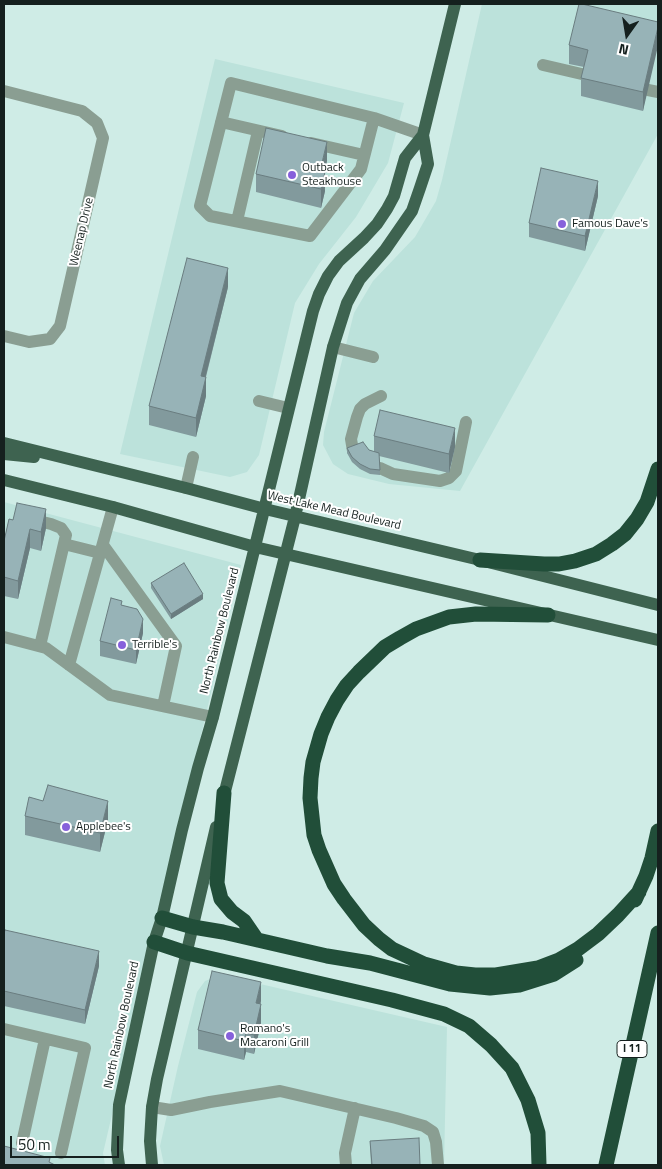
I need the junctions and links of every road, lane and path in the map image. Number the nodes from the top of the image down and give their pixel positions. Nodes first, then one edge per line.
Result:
1 (455, 4) edge
2 (543, 65) dead end
3 (586, 75) edge
4 (4, 91) edge
5 (374, 118) junction
6 (221, 122) junction
7 (258, 130) junction
8 (423, 135) junction
9 (364, 155) junction
10 (237, 221) junction
11 (4, 336) edge
12 (333, 347) junction
13 (373, 357) dead end
14 (381, 396) dead end
15 (259, 401) dead end
16 (288, 408) junction
17 (466, 422) dead end
18 (4, 443) edge
19 (353, 451) edge
20 (4, 454) edge
21 (193, 457) dead end
22 (76, 461) junction
23 (380, 468) edge
24 (658, 469) edge
25 (4, 480) edge
26 (186, 488) junction
27 (113, 507) junction
28 (264, 509) junction
29 (295, 516) junction
30 (14, 519) edge
31 (67, 545) junction
32 (255, 547) junction
33 (102, 549) junction
34 (285, 554) junction
35 (480, 560) junction
36 (658, 605) edge
37 (548, 615) junction
38 (4, 637) edge
39 (658, 640) edge
40 (43, 647) junction
41 (69, 665) junction
42 (163, 706) junction
43 (213, 717) junction
44 (224, 794) junction
45 (658, 831) edge
46 (639, 892) junction
47 (162, 918) junction
48 (193, 927) junction
49 (658, 933) edge
50 (257, 940) junction
51 (154, 942) junction
52 (188, 952) junction
53 (4, 1031) edge
54 (46, 1038) junction
55 (152, 1107) junction
56 (355, 1108) junction
57 (22, 1143) dead end
58 (61, 1153) dead end
59 (119, 1165) edge
60 (152, 1165) edge
61 (346, 1165) edge
62 (438, 1165) edge
63 (540, 1165) edge
64 (606, 1165) edge

1 - 8 main road, North Rainbow Boulevard
2 - 3 street
4 - 11 street, Weenap Drive
5 - 6 street
5 - 8 street
5 - 9 street
6 - 7 street
6 - 10 street
7 - 9 street
7 - 10 street
8 - 12 main road, North Rainbow Boulevard
8 - 16 main road, North Rainbow Boulevard
9 - 10 street
12 - 13 street
12 - 29 main road, North Rainbow Boulevard
14 - 19 street
15 - 16 street
16 - 28 main road, North Rainbow Boulevard
17 - 23 street
18 - 22 main road, West Lake Mead Boulevard
20 - 22 main road
21 - 26 street
22 - 26 main road, West Lake Mead Boulevard
24 - 35 highway
25 - 27 main road
26 - 28 main road, West Lake Mead Boulevard
27 - 32 main road
27 - 33 street
28 - 29 main road, West Lake Mead Boulevard
28 - 32 main road, North Rainbow Boulevard
29 - 34 main road, North Rainbow Boulevard
29 - 35 main road, West Lake Mead Boulevard
30 - 31 street
31 - 33 street
31 - 40 street
32 - 34 main road
32 - 43 main road, North Rainbow Boulevard
33 - 41 street
33 - 42 street
34 - 37 main road
34 - 44 main road, North Rainbow Boulevard
35 - 36 main road, West Lake Mead Boulevard
37 - 39 main road
37 - 46 highway
38 - 40 street
40 - 41 street
41 - 42 street
42 - 43 street
43 - 47 main road, North Rainbow Boulevard
44 - 48 main road, North Rainbow Boulevard
44 - 50 highway
45 - 46 highway
46 - 50 highway
47 - 48 highway
47 - 51 main road, North Rainbow Boulevard
48 - 50 highway
48 - 52 main road, North Rainbow Boulevard
49 - 64 highway, I 11
51 - 52 highway
51 - 59 main road, North Rainbow Boulevard
52 - 55 main road, North Rainbow Boulevard
52 - 63 highway
53 - 54 street
54 - 57 street
54 - 58 street
55 - 56 street
55 - 60 main road, North Rainbow Boulevard
56 - 61 street
56 - 62 street

